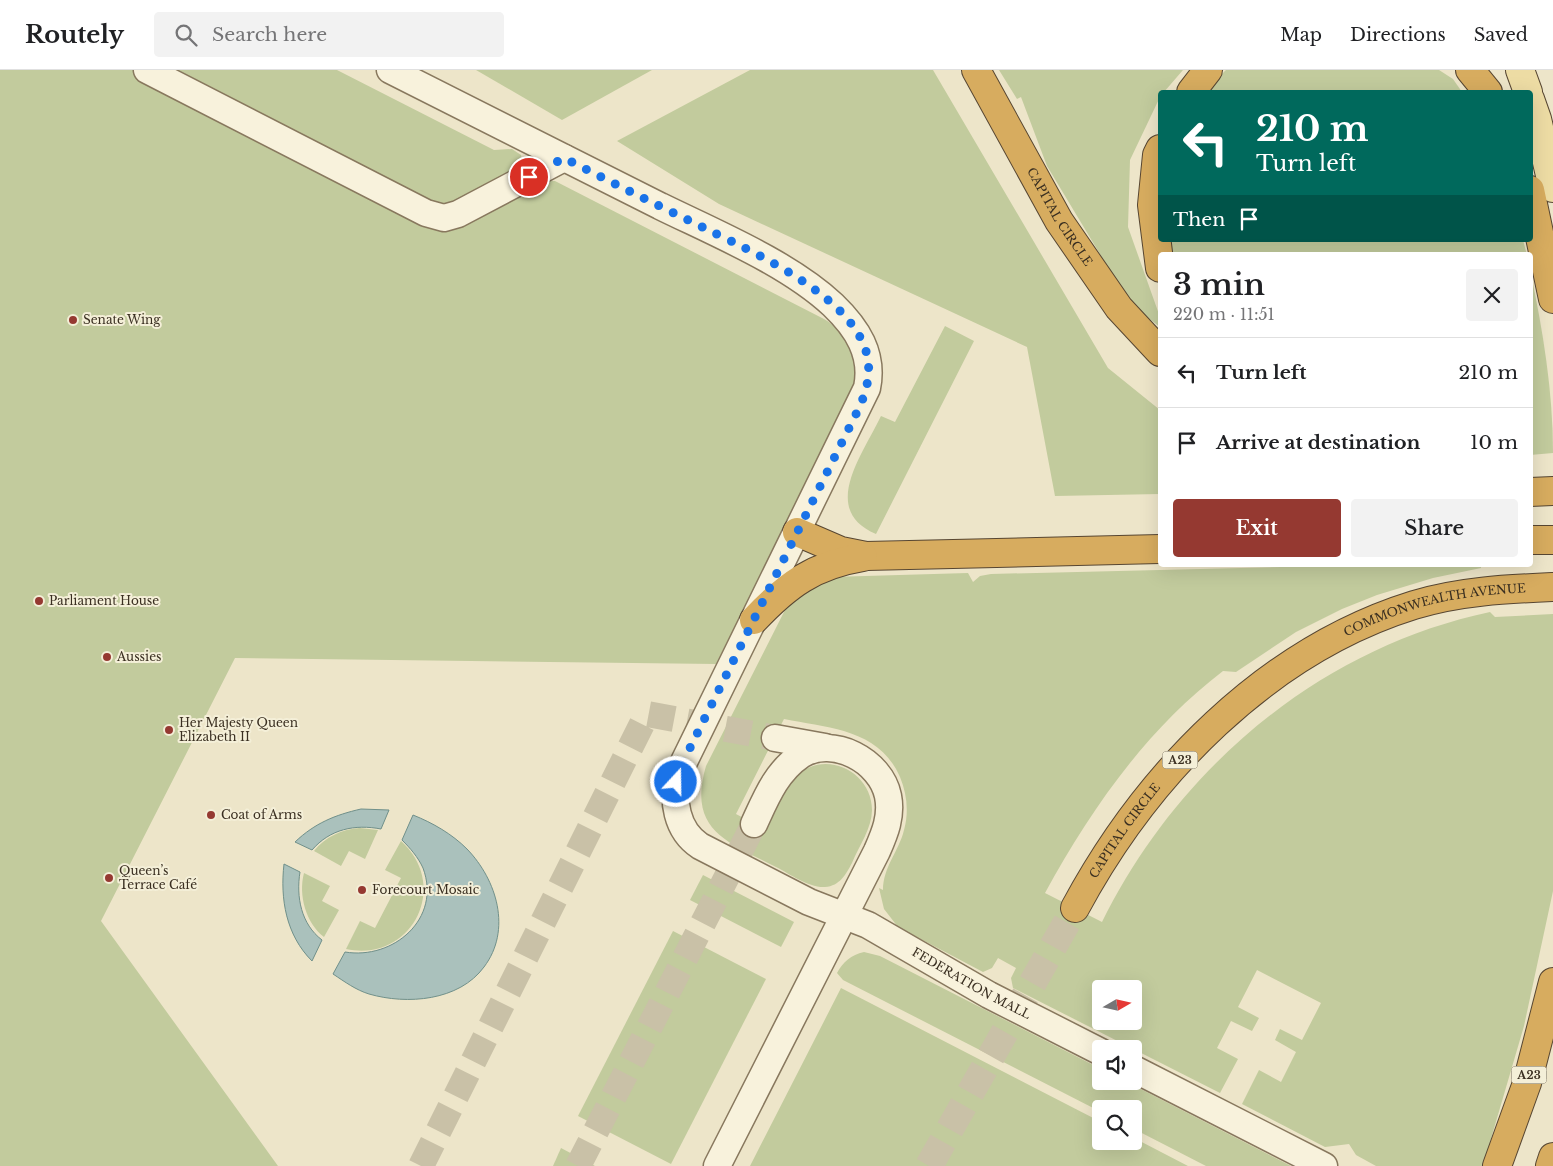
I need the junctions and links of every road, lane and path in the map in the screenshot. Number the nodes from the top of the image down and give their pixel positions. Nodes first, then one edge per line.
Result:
1 (147, 70) edge
2 (390, 70) edge
3 (976, 70) edge
4 (1208, 70) edge
5 (1470, 70) edge
6 (1520, 70) edge
7 (1193, 90) edge
8 (1486, 90) edge
9 (1527, 90) edge
10 (1533, 108) edge
11 (1158, 153) edge
12 (564, 158) junction
13 (1553, 188) edge
14 (1533, 204) edge
15 (1158, 252) edge
16 (1553, 299) edge
17 (1158, 350) edge
18 (1553, 491) edge
19 (1533, 492) edge
20 (798, 532) junction
21 (1533, 540) edge
22 (1553, 540) edge
23 (1158, 549) edge
24 (877, 556) junction
25 (1541, 587) edge
26 (754, 620) junction
27 (1321, 646) joint
28 (774, 738) tunnel mouth
29 (831, 748) junction
30 (889, 818) junction
31 (754, 824) tunnel mouth
32 (812, 903) junction
33 (1075, 908) tunnel mouth
34 (843, 915) junction
35 (1553, 982) edge
36 (1092, 1047) edge
37 (1142, 1073) edge
38 (1553, 1157) edge
39 (717, 1166) edge
40 (1324, 1166) edge
41 (1497, 1166) edge
42 (1550, 1166) edge

1 - 12 street
2 - 12 street
3 - 17 highway, CAPITAL CIRCLE
4 - 7 highway
5 - 8 highway
6 - 9 main road
10 - 13 main road
11 - 15 highway
12 - 20 street
14 - 16 highway
18 - 19 highway
20 - 24 highway
20 - 26 street
21 - 22 highway
23 - 24 highway
24 - 26 highway
25 - 27 highway, COMMONWEALTH AVENUE / A23
26 - 32 street
27 - 33 highway, CAPITAL CIRCLE / A23
28 - 29 street
29 - 30 street
29 - 31 street
30 - 32 street
30 - 34 street
32 - 34 street, FEDERATION MALL
34 - 36 street, FEDERATION MALL
34 - 39 street
35 - 41 highway, A23
37 - 40 street
38 - 42 highway

